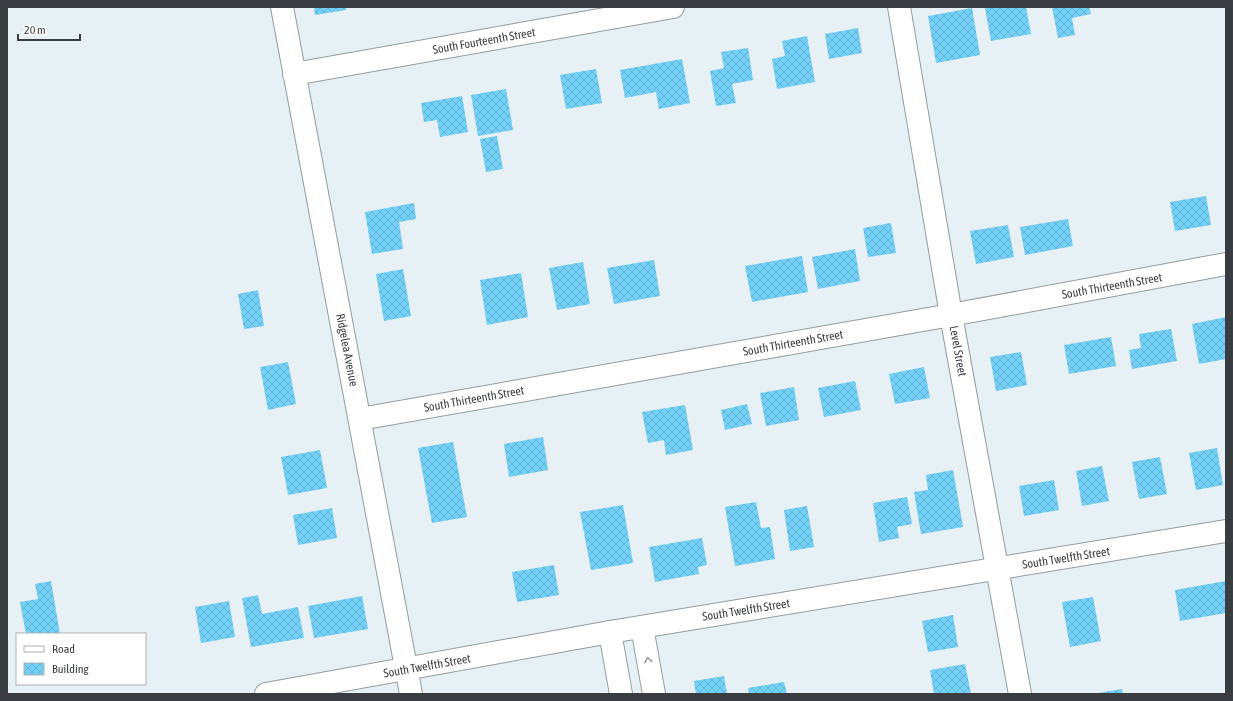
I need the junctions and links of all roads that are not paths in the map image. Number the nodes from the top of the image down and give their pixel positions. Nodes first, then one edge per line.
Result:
1 (282, 7) edge
2 (673, 7) edge
3 (898, 7) edge
4 (294, 74) junction
5 (1226, 264) edge
6 (951, 315) junction
7 (360, 419) junction
8 (1226, 531) edge
9 (998, 569) junction
10 (642, 627) junction
11 (610, 632) junction
12 (406, 670) junction
13 (266, 694) edge
14 (411, 694) edge
15 (621, 694) edge
16 (654, 694) edge
17 (1020, 694) edge

1 - 4 street, Ridgelea Avenue
2 - 4 street, South Fourteenth Street
3 - 6 street, Level Street
4 - 7 street, Ridgelea Avenue
5 - 6 street, South Thirteenth Street
6 - 7 street, South Thirteenth Street
6 - 9 street, Level Street
7 - 12 street, Ridgelea Avenue
8 - 9 street, South Twelfth Street
9 - 10 street, South Twelfth Street
9 - 17 street, Level Street
10 - 11 street, South Twelfth Street
16 -> 10 street
11 - 12 street, South Twelfth Street
11 - 15 street
12 - 13 street, South Twelfth Street
12 - 14 street, Ridgelea Avenue

